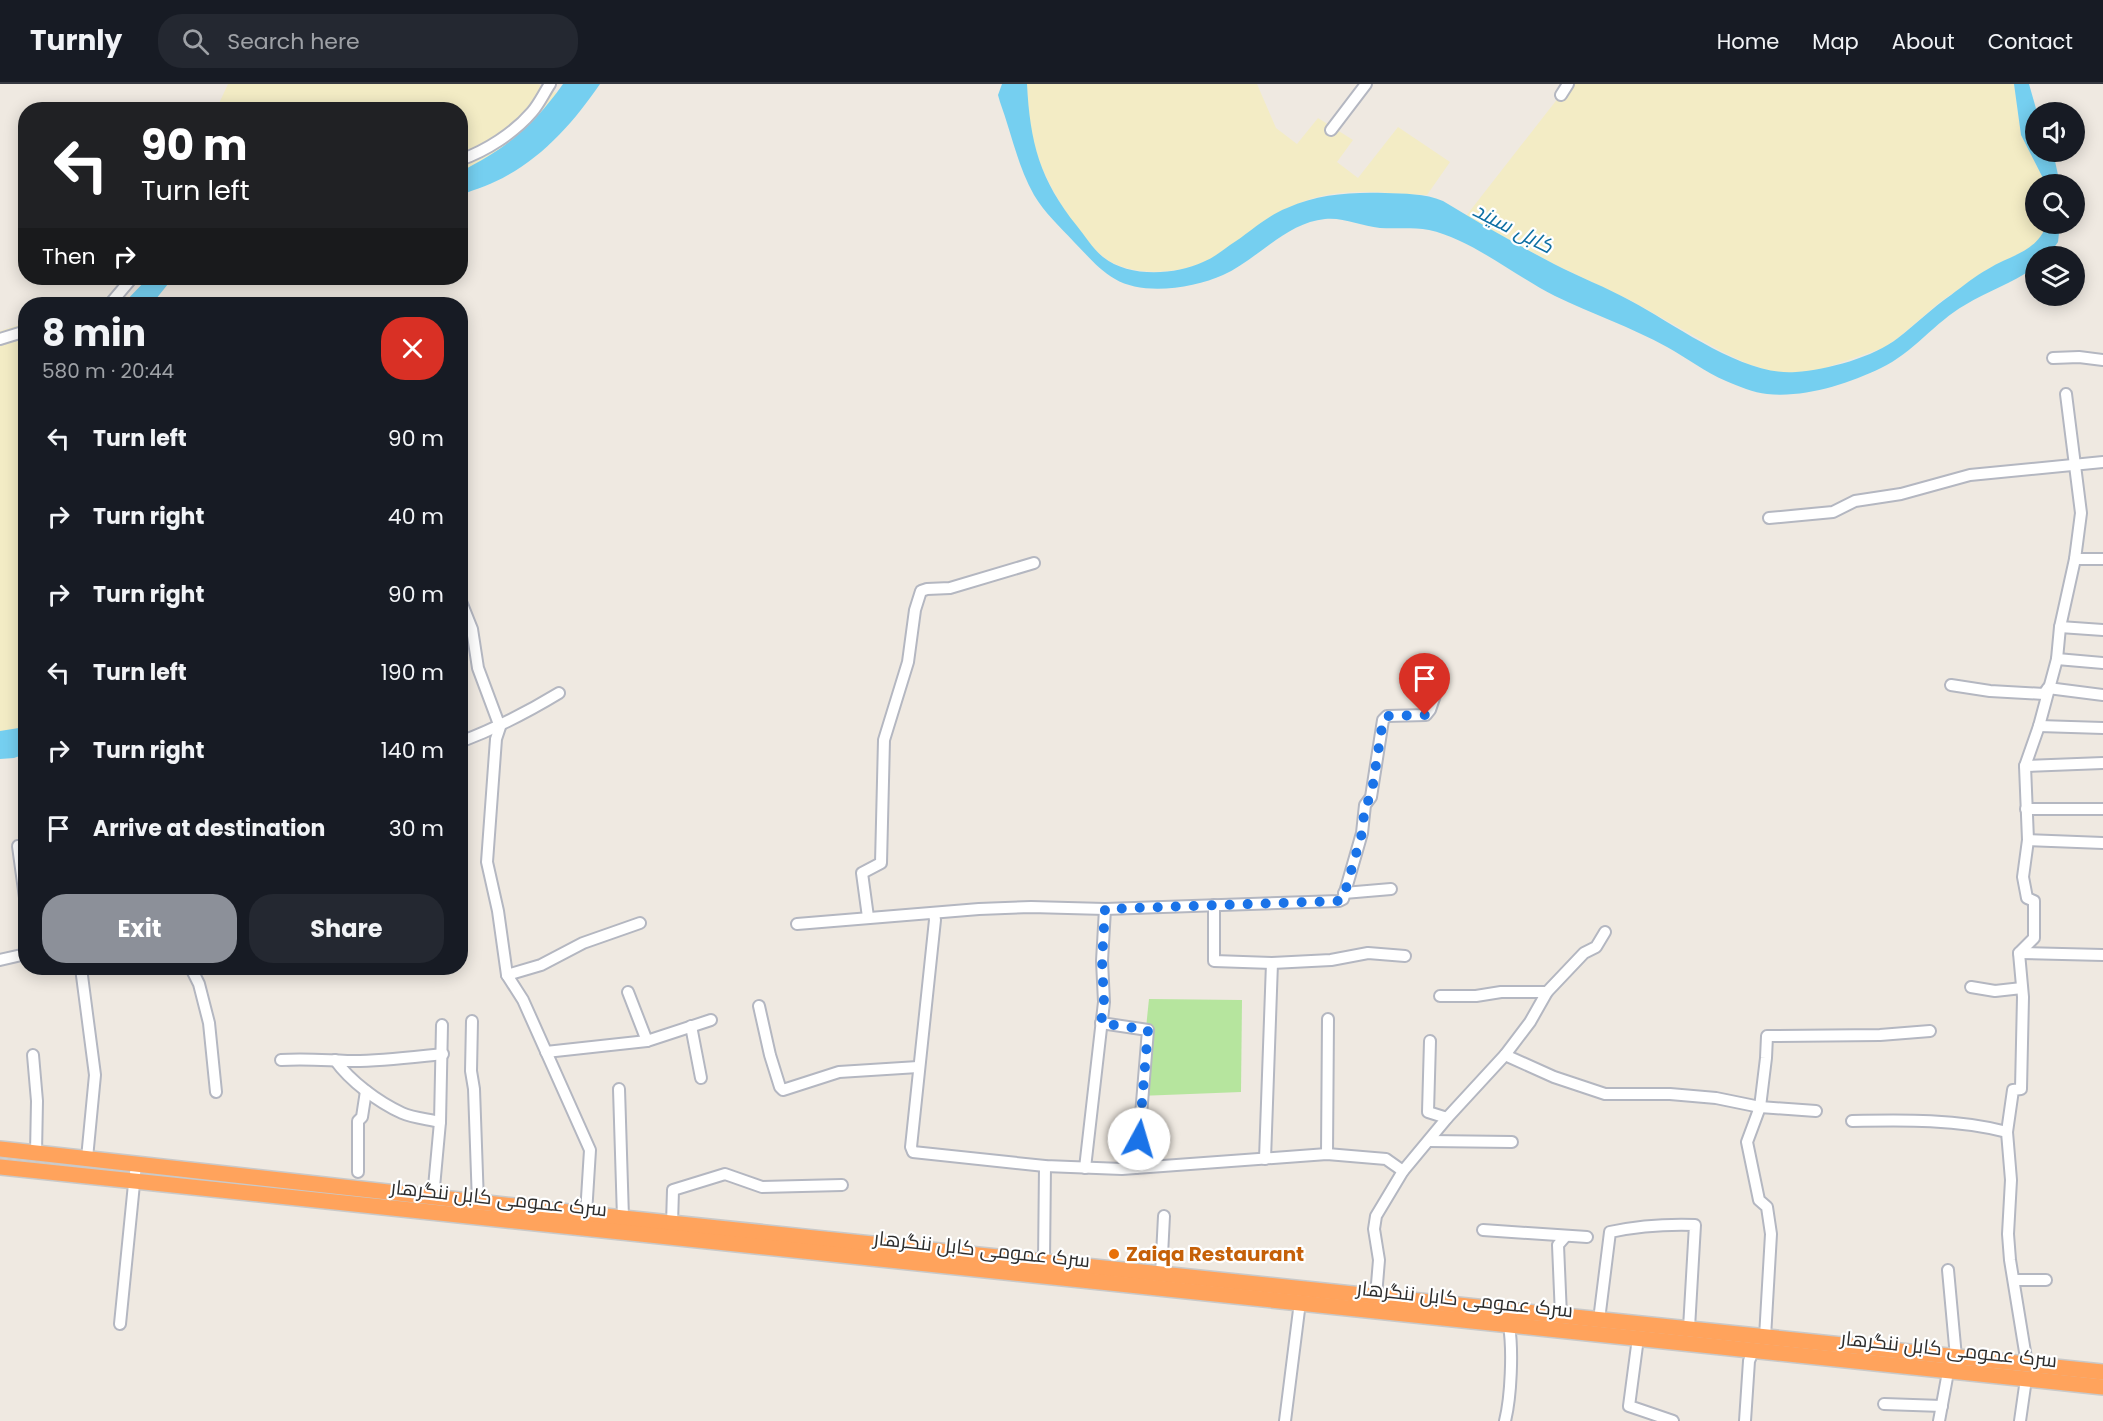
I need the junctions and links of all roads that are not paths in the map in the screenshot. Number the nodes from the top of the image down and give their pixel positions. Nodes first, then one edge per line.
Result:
1 (550, 84) edge
2 (1366, 84) edge
3 (1568, 84) edge
4 (1561, 95) dead end
5 (1331, 130) dead end
6 (468, 158) edge
7 (126, 285) edge
8 (116, 297) edge
9 (18, 334) edge
10 (0, 339) edge
11 (2053, 358) dead end
12 (2103, 360) edge
13 (2066, 394) dead end
14 (2103, 462) edge
15 (2074, 466) junction
16 (1770, 518) dead end
17 (2074, 559) junction
18 (2103, 559) edge
19 (1034, 563) dead end
20 (468, 620) edge
21 (2060, 627) junction
22 (2103, 630) edge
23 (2057, 659) junction
24 (2103, 663) edge
25 (1442, 675) dead end
26 (1951, 685) dead end
27 (2048, 688) junction
28 (559, 693) dead end
29 (2103, 695) edge
30 (2039, 726) junction
31 (500, 727) junction
32 (2103, 728) edge
33 (468, 739) edge
34 (2103, 763) edge
35 (2025, 766) junction
36 (2026, 809) junction
37 (2103, 809) edge
38 (2028, 840) junction
39 (2103, 843) edge
40 (1391, 889) dead end
41 (1344, 893) junction
42 (1214, 905) junction
43 (1105, 909) junction
44 (934, 914) junction
45 (868, 917) junction
46 (640, 923) dead end
47 (797, 924) dead end
48 (1605, 932) dead end
49 (2019, 953) junction
50 (2103, 955) edge
51 (18, 956) edge
52 (1405, 956) dead end
53 (0, 960) edge
54 (1272, 963) junction
55 (82, 975) edge
56 (194, 975) edge
57 (507, 975) junction
58 (1971, 987) dead end
59 (2022, 988) junction
60 (628, 992) dead end
61 (1547, 992) junction
62 (1440, 996) dead end
63 (759, 1006) dead end
64 (1328, 1019) dead end
65 (711, 1020) dead end
66 (472, 1021) dead end
67 (1101, 1023) junction
68 (442, 1025) dead end
69 (691, 1026) junction
70 (1930, 1031) dead end
71 (647, 1041) junction
72 (1430, 1041) dead end
73 (546, 1052) junction
74 (443, 1054) junction
75 (33, 1055) dead end
76 (1505, 1055) junction
77 (281, 1060) dead end
78 (335, 1060) junction
79 (918, 1066) junction
80 (701, 1078) dead end
81 (619, 1089) dead end
82 (366, 1091) junction
83 (216, 1092) dead end
84 (1760, 1107) junction
85 (1816, 1111) dead end
86 (1447, 1118) junction
87 (1852, 1121) dead end
88 (440, 1122) junction
89 (2007, 1132) junction
90 (1428, 1141) junction
91 (1512, 1142) dead end
92 (0, 1149) edge
93 (36, 1153) junction
94 (1327, 1154) junction
95 (87, 1158) junction
96 (1265, 1159) junction
97 (136, 1164) junction
98 (1045, 1166) junction
99 (0, 1167) edge
100 (1085, 1168) junction
101 (1136, 1168) junction
102 (1403, 1171) junction
103 (358, 1172) dead end
104 (135, 1181) junction
105 (842, 1185) dead end
106 (433, 1198) junction
107 (478, 1203) junction
108 (586, 1214) junction
109 (1164, 1216) dead end
110 (624, 1218) junction
111 (672, 1224) junction
112 (1483, 1230) dead end
113 (1565, 1237) junction
114 (1587, 1237) dead end
115 (1044, 1262) junction
116 (1948, 1269) dead end
117 (1161, 1275) junction
118 (2014, 1280) junction
119 (2046, 1280) dead end
120 (1298, 1295) junction
121 (1376, 1296) junction
122 (1561, 1316) junction
123 (1599, 1320) junction
124 (120, 1324) dead end
125 (1509, 1326) junction
126 (1689, 1328) junction
127 (1765, 1337) junction
128 (1638, 1338) junction
129 (1754, 1349) junction
130 (1956, 1357) junction
131 (1948, 1372) junction
132 (2026, 1372) junction
133 (2103, 1372) edge
134 (2103, 1386) edge
135 (1884, 1404) dead end
136 (1942, 1406) junction
137 (1285, 1421) edge
138 (1505, 1421) edge
139 (1672, 1421) edge
140 (1745, 1421) edge
141 (1939, 1421) edge
142 (2020, 1421) edge

1 - 6 street
2 - 5 street
3 - 4 street
7 - 8 street
9 - 10 street
11 - 12 street
13 - 15 street
14 - 15 street
15 - 16 street
15 - 17 street
17 - 18 street
17 - 21 street
19 - 45 street
20 - 31 street
21 - 22 street
21 - 23 street
23 - 24 street
23 - 27 street
25 - 41 street
26 - 27 street
27 - 29 street
27 - 30 street
28 - 31 street
30 - 32 street
30 - 35 street
31 - 33 street
31 - 57 street
34 - 35 street
35 - 36 street
36 - 37 street
36 - 38 street
38 - 39 street
38 - 49 street
40 - 41 street
41 - 42 street
42 - 43 street
42 - 54 street
43 - 44 street
43 - 67 street
44 - 45 street
44 - 79 street
45 - 47 street
46 - 57 street
48 - 61 street
49 - 50 street
49 - 59 street
51 - 53 street
52 - 54 street
54 - 96 street
55 - 95 street
56 - 83 street
57 - 73 street
58 - 59 street
59 - 89 street
60 - 71 street
61 - 62 street
61 - 76 street
63 - 79 street
64 - 94 street
65 - 69 street
66 - 107 street
67 - 100 street
67 - 101 street
68 - 74 street
69 - 71 street
69 - 80 street
70 - 84 street
71 - 73 street
72 - 86 street
73 - 108 street
74 - 78 street
74 - 88 street
75 - 93 street
76 - 84 street
76 - 86 street
77 - 78 street
78 - 82 street
79 - 98 street
81 - 110 street
82 - 88 street
82 - 103 street
84 - 85 street
84 - 127 street
86 - 90 street
87 - 89 street
88 - 106 street
89 - 118 street
90 - 91 street
90 - 102 street
92 - 93 highway, سرک عمومی کابل ننگرهار
93 - 95 highway, سرک عمومی کابل ننگرهار
94 - 96 street
94 - 102 street
95 - 97 highway, سرک عمومی کابل ننگرهار
96 - 101 street
97 - 104 street
97 - 106 highway, سرک عمومی کابل ننگرهار
98 - 100 street
98 - 115 street
99 - 104 highway, سرک عمومی کابل ننگرهار
100 - 101 street
102 - 121 street
104 - 120 highway, سرک عمومی کابل ننگرهار
104 - 124 street
105 - 111 street
106 - 107 highway, سرک عمومی کابل ننگرهار
107 - 108 highway, سرک عمومی کابل ننگرهار
108 - 110 highway, سرک عمومی کابل ننگرهار
109 - 117 street
110 - 111 highway, سرک عمومی کابل ننگرهار
111 - 115 highway, سرک عمومی کابل ننگرهار
112 - 113 street
113 - 114 street
113 - 122 street
115 - 117 highway, سرک عمومی کابل ننگرهار
116 - 130 street
117 - 120 highway, سرک عمومی کابل ننگرهار
118 - 119 street
118 - 132 street
120 - 121 highway, سرک عمومی کابل ننگرهار
120 - 125 highway, سرک عمومی کابل ننگرهار
120 - 137 street
121 - 122 highway, سرک عمومی کابل ننگرهار
122 - 123 highway, سرک عمومی کابل ننگرهار
123 - 126 highway, سرک عمومی کابل ننگرهار
123 - 126 street
125 - 128 highway, سرک عمومی کابل ننگرهار
125 - 138 street
126 - 127 highway, سرک عمومی کابل ننگرهار
127 - 130 highway, سرک عمومی کابل ننگرهار
128 - 129 highway, سرک عمومی کابل ننگرهار
128 - 139 street
129 - 131 highway, سرک عمومی کابل ننگرهار
129 - 140 street
130 - 132 highway, سرک عمومی کابل ننگرهار
131 - 132 highway, سرک عمومی کابل ننگرهار
131 - 136 street
132 - 133 highway, سرک عمومی کابل ننگرهار
132 - 134 highway, سرک عمومی کابل ننگرهار
132 - 142 street
135 - 136 street
136 - 141 street

